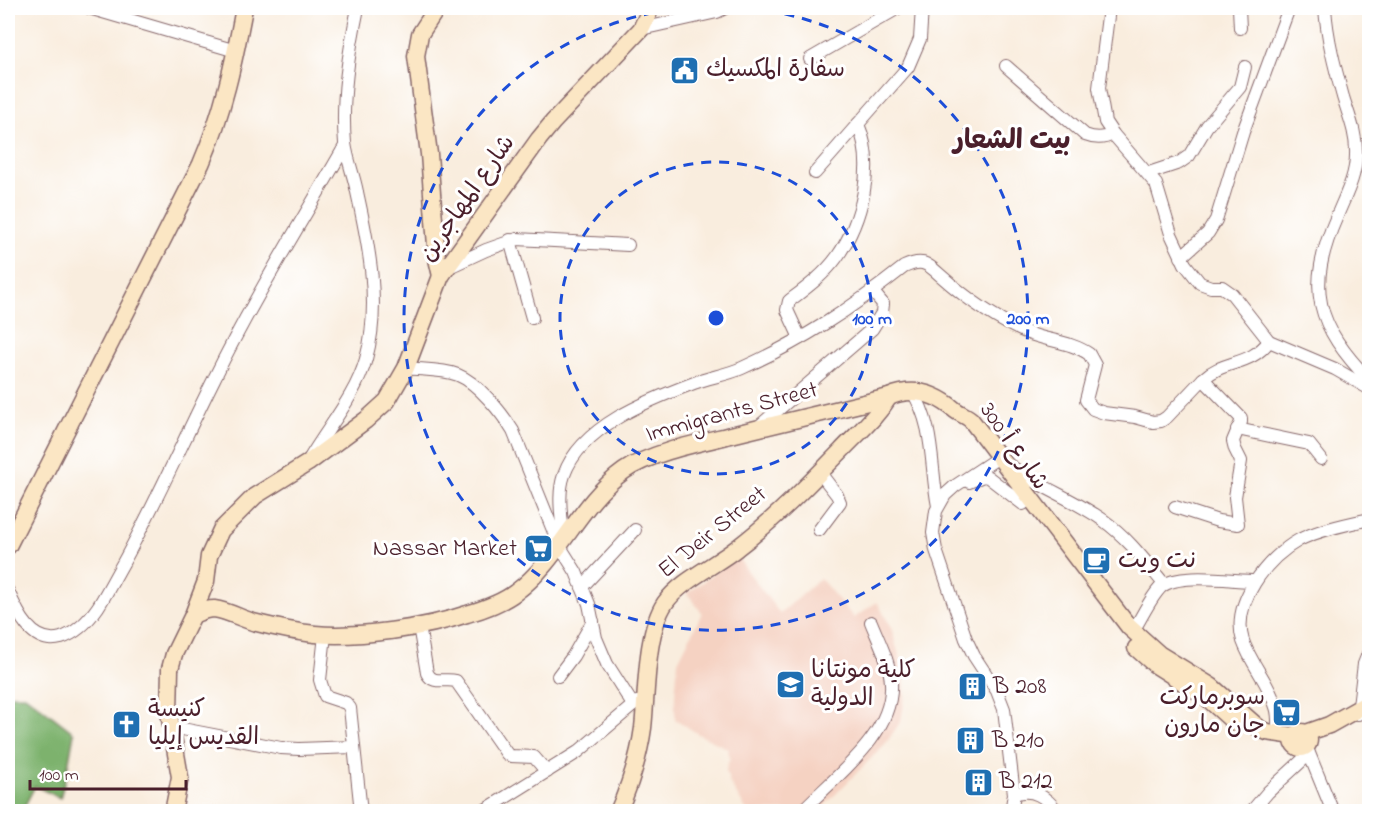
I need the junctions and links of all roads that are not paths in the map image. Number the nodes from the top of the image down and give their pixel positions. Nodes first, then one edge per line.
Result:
1 (89, 8) edge
2 (244, 8) edge
3 (358, 8) edge
4 (438, 8) edge
5 (651, 8) edge
6 (725, 8) edge
7 (898, 8) edge
8 (922, 8) edge
9 (1109, 8) edge
10 (1239, 8) edge
11 (1288, 8) edge
12 (1325, 8) edge
13 (1240, 28) dead end
14 (641, 29) junction
15 (236, 51) junction
16 (810, 59) dead end
17 (1006, 66) dead end
18 (1245, 67) dead end
19 (858, 124) junction
20 (1113, 134) junction
21 (345, 146) junction
22 (815, 173) dead end
23 (1149, 173) junction
24 (510, 240) junction
25 (628, 245) dead end
26 (1181, 257) junction
27 (443, 272) junction
28 (873, 292) junction
29 (532, 318) dead end
30 (800, 338) junction
31 (1269, 342) junction
32 (406, 368) junction
33 (1203, 379) junction
34 (1370, 381) edge
35 (1370, 389) edge
36 (912, 392) junction
37 (889, 397) junction
38 (957, 411) joint
39 (756, 429) junction
40 (1238, 429) junction
41 (995, 459) junction
42 (1321, 459) dead end
43 (308, 463) junction
44 (820, 473) junction
45 (949, 491) junction
46 (1023, 504) junction
47 (938, 506) junction
48 (1174, 507) dead end
49 (1370, 519) edge
50 (635, 530) dead end
51 (819, 530) dead end
52 (561, 541) junction
53 (8, 546) edge
54 (206, 581) junction
55 (1255, 581) junction
56 (1164, 584) junction
57 (582, 587) junction
58 (8, 591) edge
59 (220, 610) junction
60 (193, 615) junction
61 (592, 621) junction
62 (871, 622) dead end
63 (419, 626) junction
64 (1130, 634) junction
65 (325, 635) junction
66 (1370, 649) edge
67 (558, 676) dead end
68 (646, 693) junction
69 (633, 705) junction
70 (1364, 710) edge
71 (172, 727) junction
72 (1299, 741) junction
73 (354, 747) junction
74 (547, 772) junction
75 (1014, 794) junction
76 (173, 812) edge
77 (361, 812) edge
78 (482, 812) edge
79 (618, 812) edge
80 (801, 812) edge
81 (1011, 812) edge
82 (1058, 812) edge
83 (1251, 812) edge
84 (1333, 812) edge

1 - 15 street
2 - 15 street
3 - 21 street
4 - 27 street
5 - 14 street, شارع المهاجرين
6 - 14 street
7 - 16 street
8 - 19 street
9 - 20 street
10 - 13 street
11 - 26 street
12 - 34 street
14 - 27 street, شارع المهاجرين
15 - 53 street
17 - 20 street
18 - 23 street
19 - 22 street
19 - 30 street
20 - 23 street
21 - 43 street
21 - 58 street
23 - 26 street
24 - 25 street
24 - 27 street
24 - 29 street
26 - 31 street
27 - 32 street, شارع المهاجرين
28 - 30 street
28 - 33 street
28 - 39 street
30 - 52 street
31 - 33 street
31 - 35 street
32 - 43 street, شارع المهاجرين
32 - 52 street
33 - 40 street
36 - 37 street, Immigrants Street
36 - 38 street, Immigrants Street
36 - 47 street
37 - 39 street, Immigrants Street
37 - 44 street, El Deir Street
38 - 41 street, شارع أ 300
39 - 52 street, Immigrants Street
40 - 42 street
40 - 48 street
41 - 45 street
41 - 46 street, شارع أ 300
41 - 56 street
41 - 64 street, شارع أ 300
43 - 54 street, شارع المهاجرين
44 - 51 street
44 - 68 street, El Deir Street
45 - 46 street
45 - 47 street
46 - 64 street, شارع أ 300
47 - 75 street
49 - 55 street
50 - 57 street
52 - 57 street
52 - 63 street, Immigrants Street
54 - 59 street
54 - 60 street, شارع المهاجرين
55 - 56 street
55 - 72 street
56 - 64 street
57 - 61 street
59 - 60 street
59 - 65 street, Immigrants Street
60 - 71 street, شارع المهاجرين
61 - 67 street
61 - 69 street
62 - 80 street
63 - 65 street, Immigrants Street
63 - 74 street
64 - 72 street, شارع أ 300
65 - 73 street
66 - 70 street
68 - 69 street
68 - 79 street, El Deir Street
69 - 74 street
70 - 72 street
71 - 73 street
71 - 76 street, شارع المهاجرين
72 - 83 street
72 - 84 street
73 - 77 street
74 - 78 street
75 - 81 street
75 - 82 street

